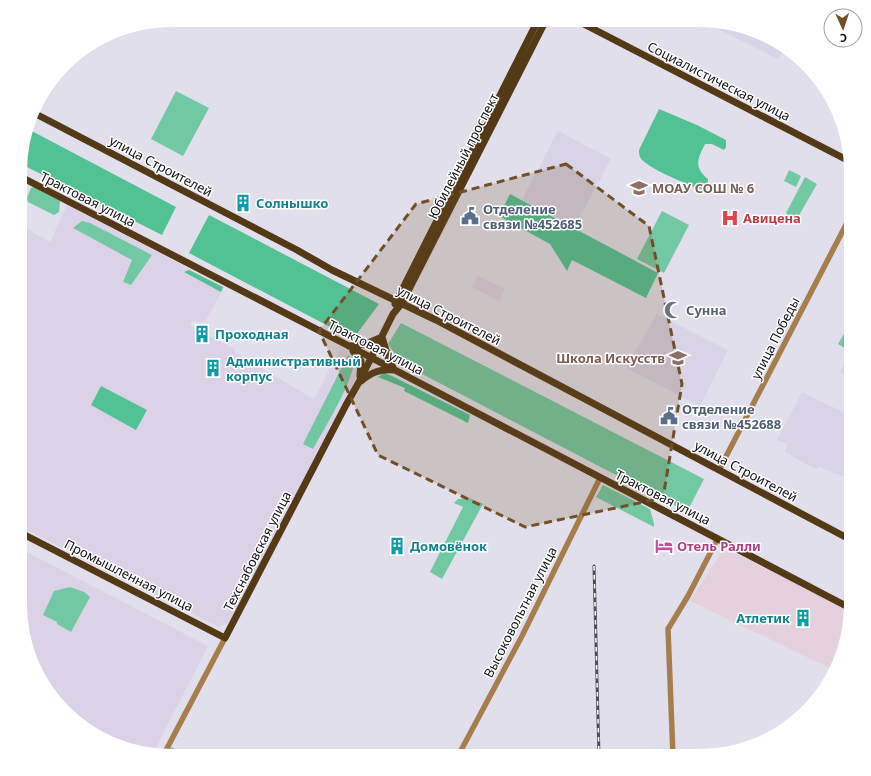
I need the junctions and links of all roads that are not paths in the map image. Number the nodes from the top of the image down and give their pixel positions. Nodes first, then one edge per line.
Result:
1 (535, 27) edge
2 (542, 27) edge
3 (590, 27) edge
4 (38, 115) edge
5 (844, 158) edge
6 (27, 180) edge
7 (844, 229) edge
8 (399, 302) junction
9 (382, 336) junction
10 (348, 346) junction
11 (371, 358) junction
12 (394, 370) junction
13 (359, 382) junction
14 (719, 470) junction
15 (600, 478) junction
16 (27, 536) edge
17 (844, 536) edge
18 (718, 538) junction
19 (844, 605) edge
20 (225, 638) junction
21 (167, 749) edge
22 (462, 749) edge
23 (673, 749) edge

1 - 8 main road
2 - 8 main road, Юбилейный проспект
3 - 5 main road, Социалистическая улица
4 - 8 main road, улица Строителей
6 - 10 main road, Трактовая улица
7 - 14 street, улица Победы
8 - 9 main road, Техснабовская улица
8 - 14 main road, улица Строителей
9 - 10 main road
9 - 11 main road, Техснабовская улица
9 - 12 main road
10 - 11 main road, Трактовая улица
10 - 13 main road
11 - 12 main road, Трактовая улица
11 - 13 main road, Техснабовская улица
12 - 13 main road
12 - 15 main road, Трактовая улица
13 - 20 main road, Техснабовская улица
14 - 17 main road, улица Строителей
15 - 18 main road, Трактовая улица
15 - 22 street, Высоковольтная улица
16 - 20 main road, Промышленная улица
18 - 19 main road, Трактовая улица
18 - 23 street
20 - 21 street, Техснабовская улица

